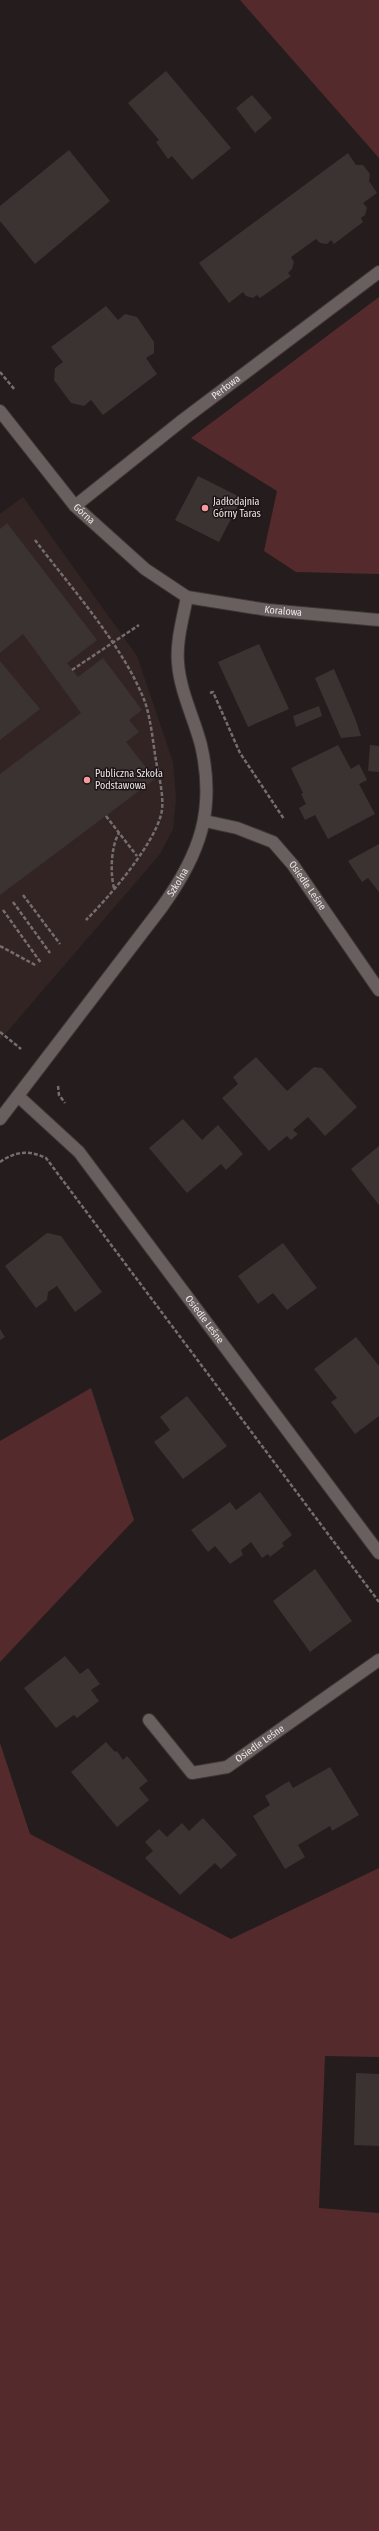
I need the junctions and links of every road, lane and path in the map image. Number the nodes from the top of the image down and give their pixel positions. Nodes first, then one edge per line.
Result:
1 (379, 272) edge
2 (0, 411) edge
3 (75, 506) junction
4 (35, 540) dead end
5 (187, 597) junction
6 (379, 620) edge
7 (139, 625) dead end
8 (111, 641) junction
9 (72, 670) dead end
10 (213, 692) dead end
11 (106, 816) dead end
12 (205, 821) junction
13 (288, 824) dead end
14 (119, 833) junction
15 (137, 856) junction
16 (114, 889) junction
17 (23, 895) dead end
18 (13, 902) dead end
19 (3, 910) dead end
20 (86, 920) dead end
21 (60, 944) dead end
22 (0, 946) edge
23 (50, 953) dead end
24 (41, 962) dead end
25 (37, 966) dead end
26 (379, 990) edge
27 (0, 1032) edge
28 (27, 1044) dead end
29 (22, 1050) junction
30 (19, 1055) dead end
31 (18, 1096) junction
32 (0, 1119) edge
33 (0, 1162) edge
34 (379, 1553) edge
35 (379, 1602) edge
36 (379, 1660) edge
37 (149, 1720) dead end

1 - 3 street, Perłowa
2 - 3 street, Górna
3 - 5 street, Górna
4 - 8 path
5 - 6 street, Koralowa
5 - 12 street, Szkolna
7 - 8 path
8 - 9 path
8 - 15 path
10 - 13 path
11 - 14 path
12 - 26 street, Osiedle Leśne
12 - 31 street, Szkolna
14 - 15 path
14 - 16 path
15 - 16 path
16 - 20 path
17 - 21 path
18 - 23 path
19 - 24 path
22 - 25 path
27 - 29 path
28 - 29 path
29 - 30 path
31 - 32 street, Szkolna
31 - 34 street, Osiedle Leśne
33 - 35 path
36 - 37 street, Osiedle Leśne

